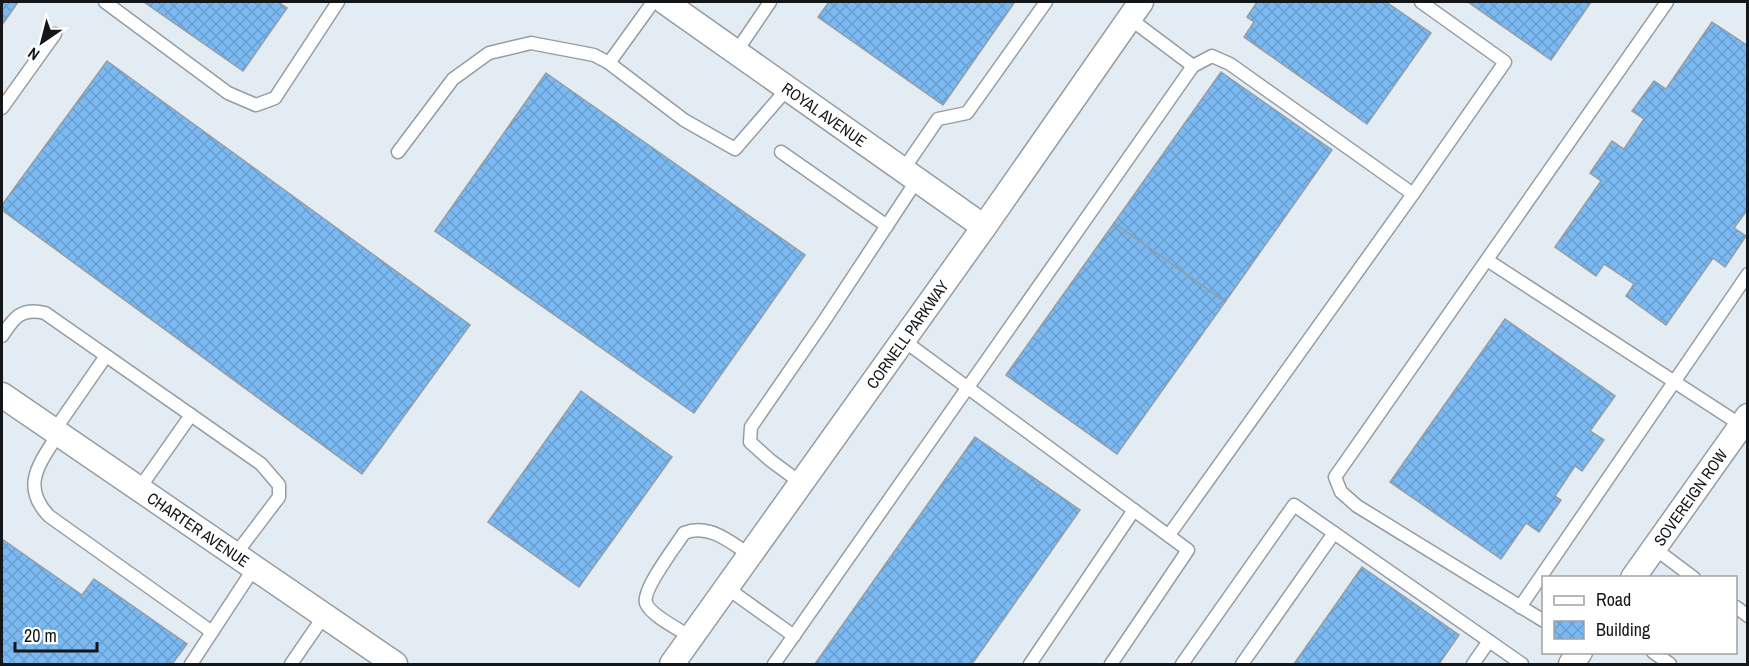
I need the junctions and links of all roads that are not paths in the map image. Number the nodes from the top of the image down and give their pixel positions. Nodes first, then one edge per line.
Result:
1 (105, 2) edge
2 (338, 2) edge
3 (653, 2) edge
4 (770, 2) edge
5 (1046, 2) edge
6 (1421, 2) edge
7 (1667, 2) edge
8 (675, 4) edge
9 (1135, 10) edge
10 (55, 34) dead end
11 (736, 52) junction
12 (609, 63) junction
13 (1193, 66) junction
14 (787, 88) junction
15 (2, 108) edge
16 (398, 152) dead end
17 (782, 152) dead end
18 (910, 175) junction
19 (1413, 194) junction
20 (887, 226) junction
21 (984, 228) junction
22 (1487, 260) junction
23 (1748, 274) edge
24 (2, 336) edge
25 (903, 340) junction
26 (106, 356) junction
27 (1674, 381) junction
28 (967, 387) junction
29 (2, 395) edge
30 (191, 415) junction
31 (1745, 424) edge
32 (56, 432) junction
33 (801, 483) junction
34 (139, 489) junction
35 (1134, 510) junction
36 (1334, 533) junction
37 (1169, 535) junction
38 (1654, 548) junction
39 (750, 555) junction
40 (244, 561) junction
41 (1634, 576) edge
42 (1691, 576) edge
43 (727, 588) junction
44 (1520, 607) junction
45 (324, 616) junction
46 (1542, 620) edge
47 (212, 632) junction
48 (794, 636) junction
49 (691, 637) junction
50 (1490, 641) junction
51 (1656, 654) edge
52 (191, 664) edge
53 (291, 664) edge
54 (395, 664) edge
55 (672, 664) edge
56 (774, 664) edge
57 (1030, 664) edge
58 (1111, 664) edge
59 (1182, 664) edge
60 (1242, 664) edge
61 (1473, 664) edge
62 (1522, 664) edge
63 (1670, 664) edge

1 - 2 lane
3 - 12 lane
4 - 11 lane
5 - 18 lane
6 - 19 lane
7 - 22 lane
8 - 11 street, ROYAL AVENUE
9 - 13 lane
9 - 21 street, CORNELL PARKWAY
10 - 15 lane
11 - 14 street, ROYAL AVENUE
12 - 14 lane
12 - 16 lane
13 - 19 lane
13 - 28 lane
14 - 18 street, ROYAL AVENUE
17 - 20 lane
18 - 20 lane
18 - 21 street, ROYAL AVENUE
19 - 37 lane
20 - 33 lane
21 - 25 street, CORNELL PARKWAY
22 - 27 lane
22 - 44 lane
23 - 27 lane
24 - 26 lane
25 - 28 lane
25 - 33 street, CORNELL PARKWAY
26 - 30 lane
26 - 32 lane
27 - 31 lane
27 - 44 lane
28 - 35 lane
28 - 48 lane
29 - 32 street, CHARTER AVENUE
30 - 34 lane
30 - 40 lane
31 - 38 street, SOVEREIGN ROW
32 - 34 street, CHARTER AVENUE
32 - 47 lane
33 - 39 street, CORNELL PARKWAY
34 - 40 street, CHARTER AVENUE
35 - 37 lane
35 - 57 lane
36 - 50 lane
36 - 59 lane
36 - 60 lane
37 - 58 lane
38 - 41 street, SOVEREIGN ROW
38 - 42 lane
39 - 43 street, CORNELL PARKWAY
39 - 49 lane
40 - 45 street, CHARTER AVENUE
40 - 47 lane
43 - 48 lane
43 - 49 street, CORNELL PARKWAY
44 - 46 lane
45 - 53 lane
45 - 54 street, CHARTER AVENUE
47 - 52 lane
48 - 56 lane
49 - 55 street, CORNELL PARKWAY
50 - 61 lane
50 - 62 lane
51 - 63 lane

